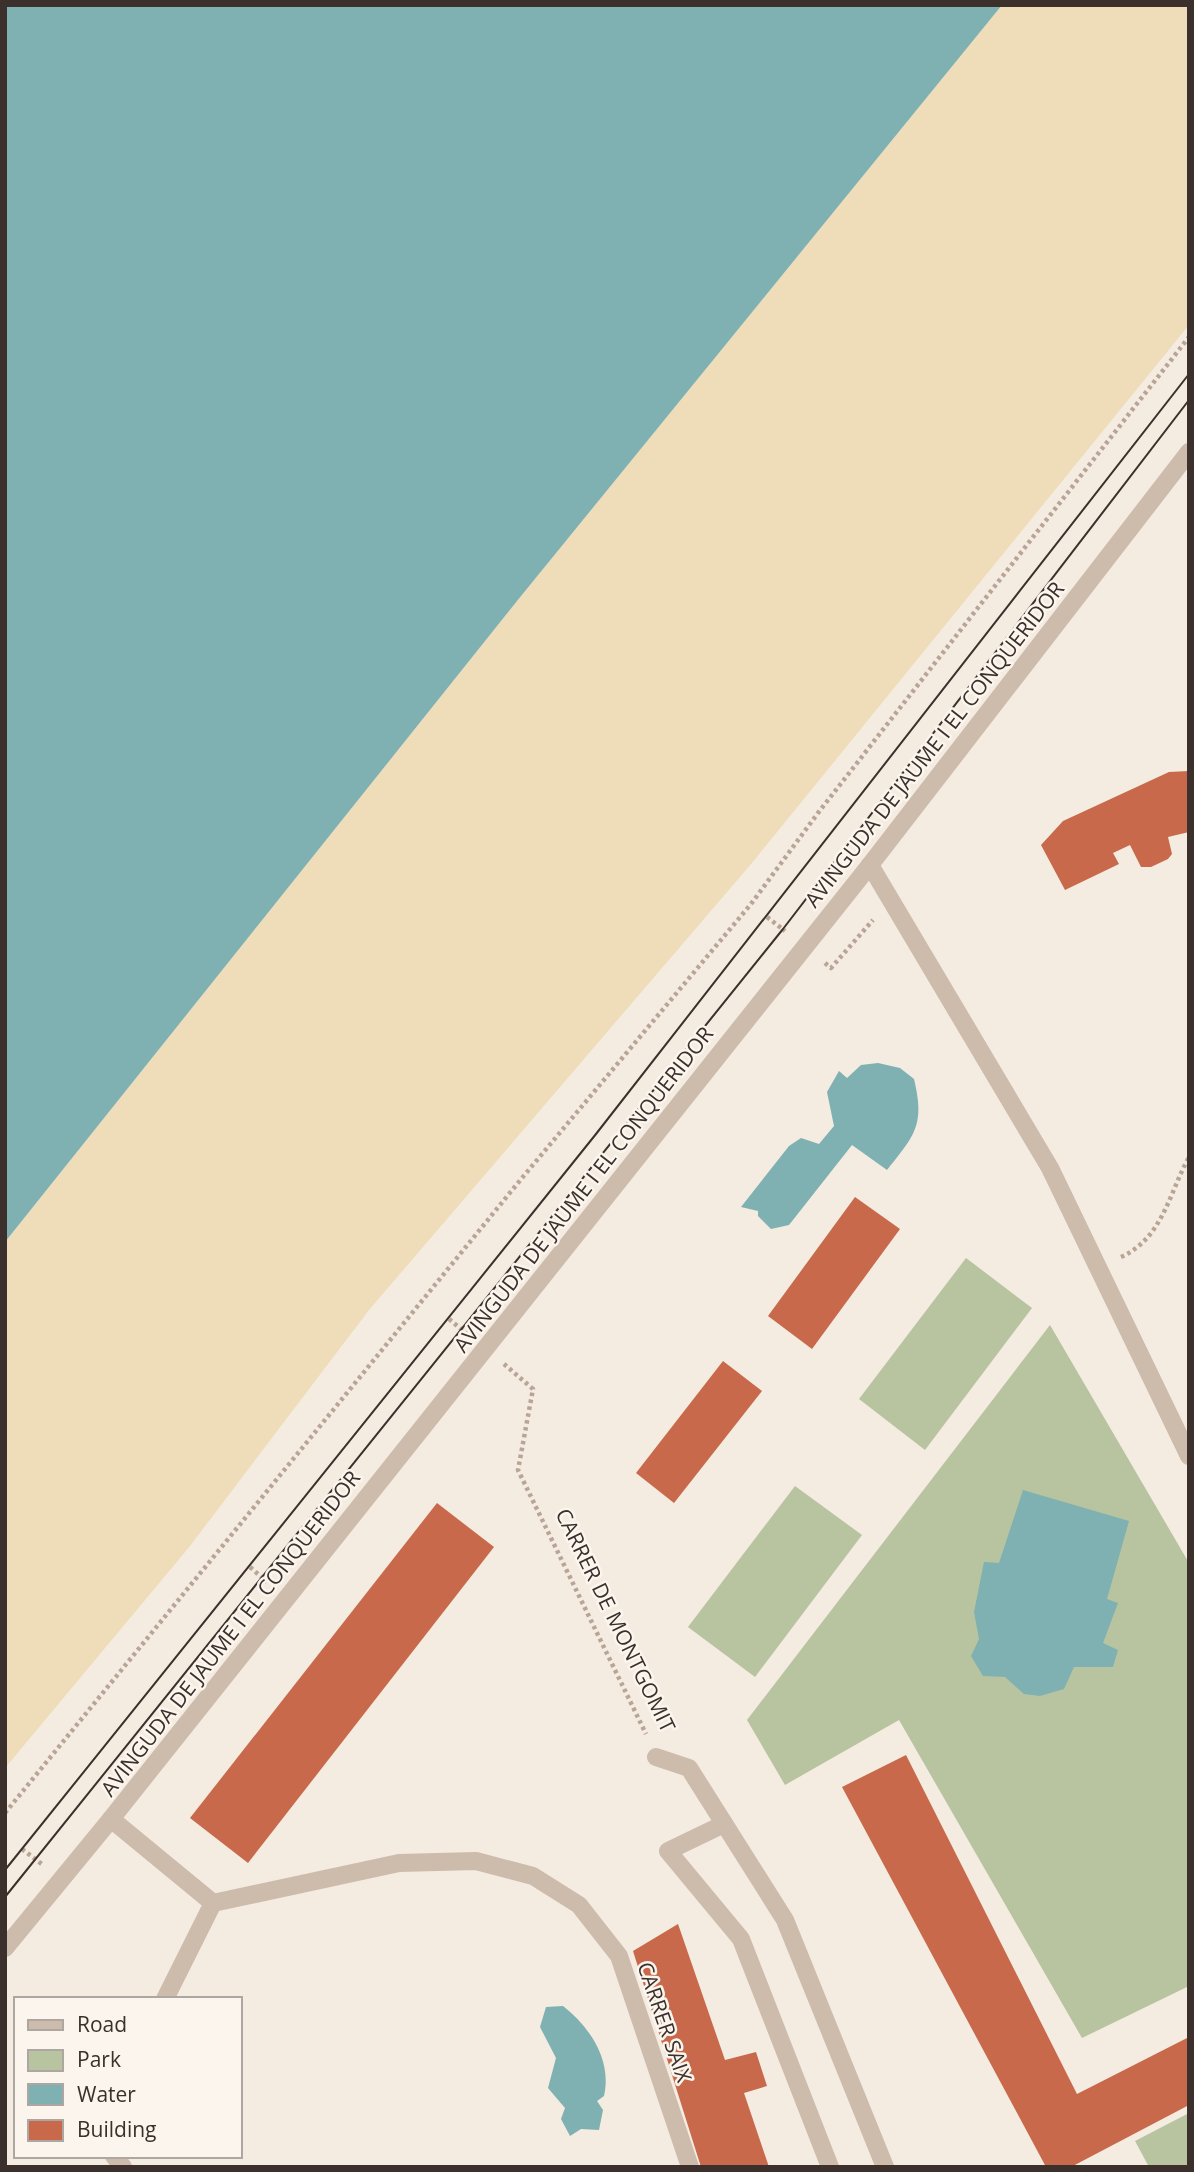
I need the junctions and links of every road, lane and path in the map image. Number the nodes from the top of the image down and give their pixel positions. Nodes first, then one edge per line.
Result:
1 (1189, 337) edge
2 (1189, 452) edge
3 (870, 865) junction
4 (1189, 1157) edge
5 (1098, 1268) junction
6 (449, 1319) dead end
7 (486, 1348) junction
8 (1189, 1457) edge
9 (656, 1757) joint
10 (5, 1813) edge
11 (111, 1819) junction
12 (724, 1824) junction
13 (213, 1903) junction
14 (5, 1948) edge
15 (166, 1997) edge
16 (690, 2167) edge
17 (830, 2167) edge
18 (885, 2167) edge

1 - 10 path
2 - 3 street, AVINGUDA DE JAUME I EL CONQUERIDOR
3 - 5 street
3 - 7 street, AVINGUDA DE JAUME I EL CONQUERIDOR
4 - 5 path
5 - 8 street
6 - 7 path, CARRER DE MONTGOMIT
7 - 9 path, CARRER DE MONTGOMIT
7 - 11 street, AVINGUDA DE JAUME I EL CONQUERIDOR
9 - 12 street, CARRER DE MONTGOMIT
11 - 13 street
11 - 14 street, AVINGUDA DE JAUME I EL CONQUERIDOR
12 - 17 street
12 - 18 street, CARRER DE MONTGOMIT
13 - 15 street
13 - 16 street, CARRER SAIX

